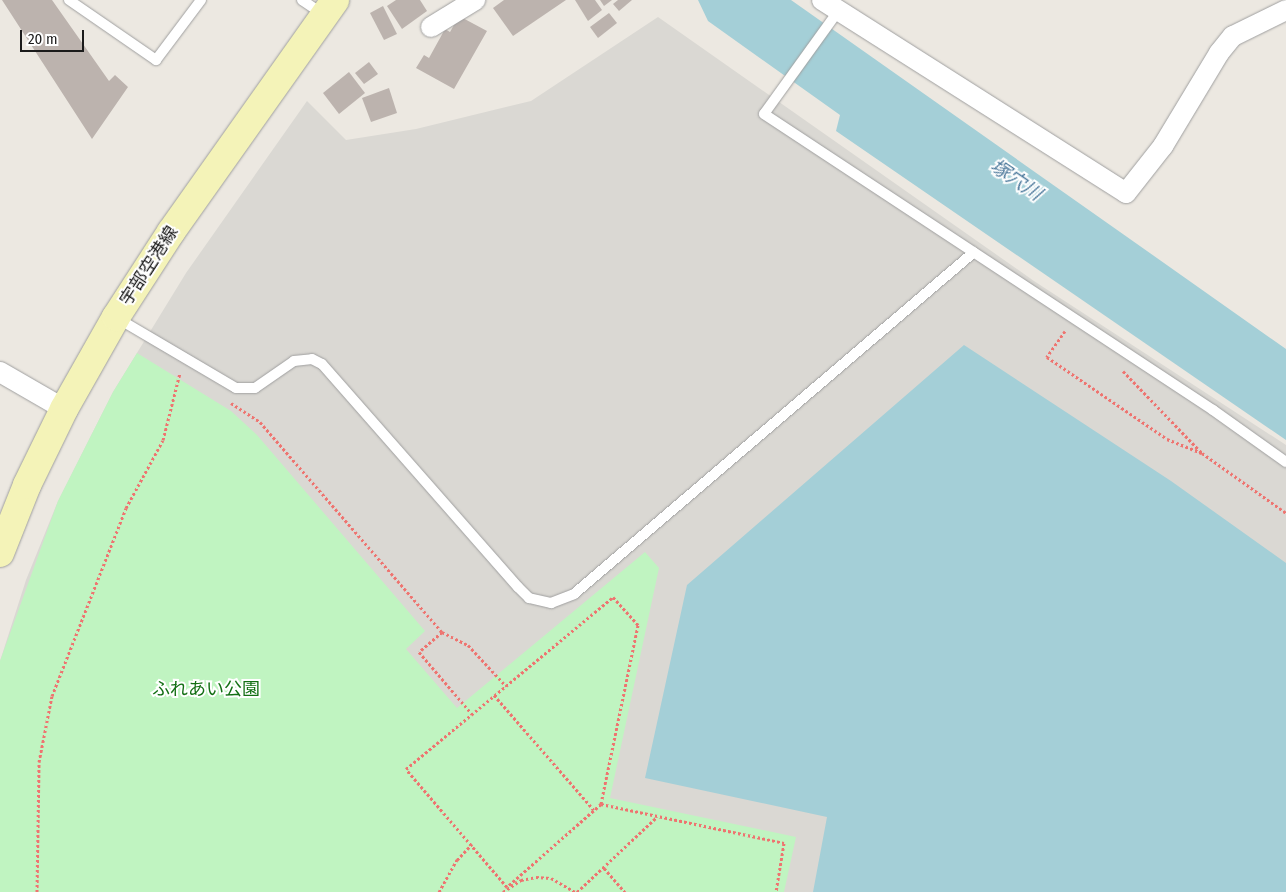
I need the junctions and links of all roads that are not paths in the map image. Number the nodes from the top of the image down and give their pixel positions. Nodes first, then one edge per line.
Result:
1 (69, 0) edge
2 (201, 0) edge
3 (475, 0) edge
4 (320, 5) edge
5 (830, 10) edge
6 (1286, 10) edge
7 (431, 27) dead end
8 (974, 252) junction
9 (116, 317) junction
10 (0, 372) edge
11 (64, 409) junction
12 (1286, 462) edge
13 (0, 553) edge

1 - 2 lane
3 - 7 street
4 - 9 main road, 宇部空港線
5 - 6 street
5 - 8 lane
8 - 9 lane
8 - 12 lane
9 - 11 main road, 宇部空港線
10 - 11 street
11 - 13 main road, 宇部空港線

